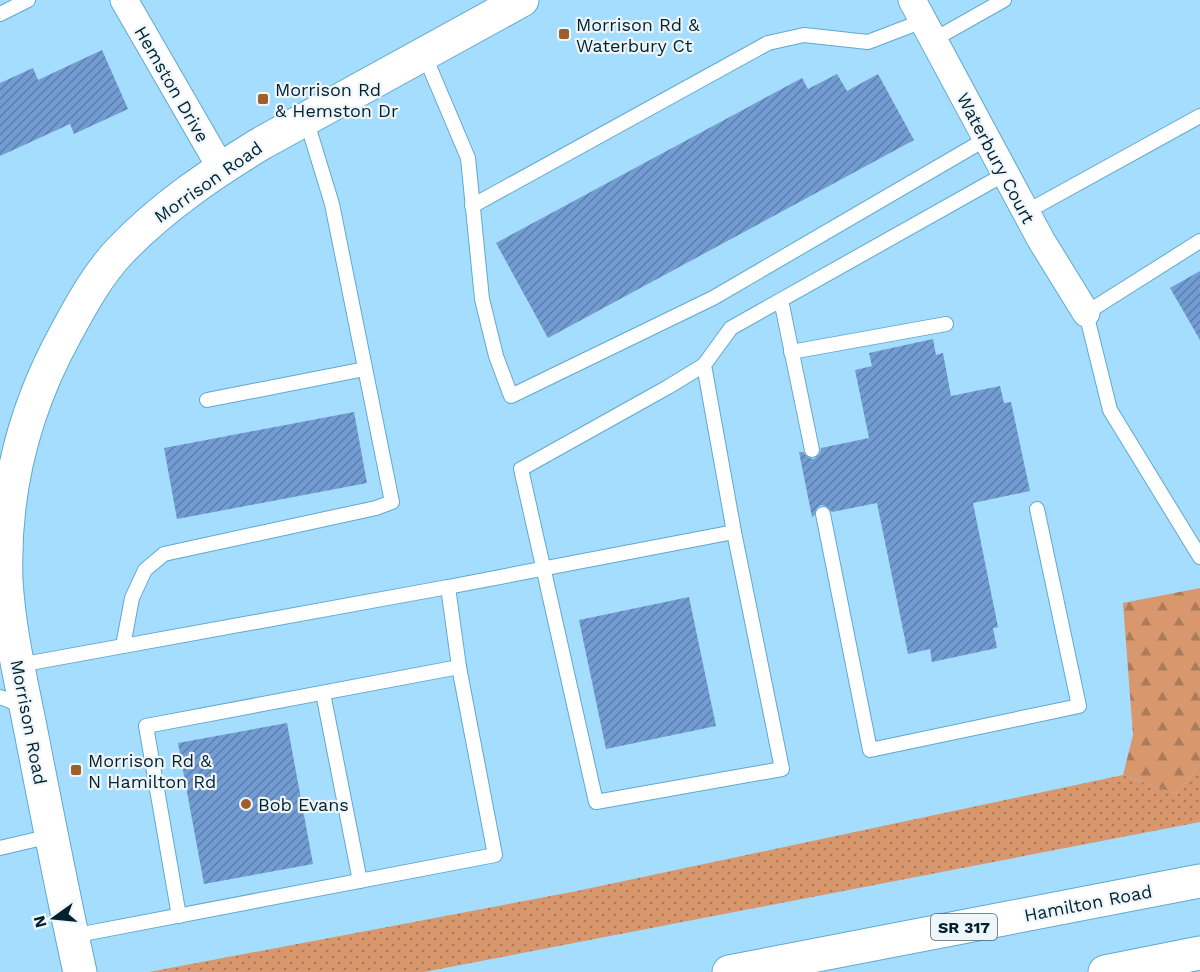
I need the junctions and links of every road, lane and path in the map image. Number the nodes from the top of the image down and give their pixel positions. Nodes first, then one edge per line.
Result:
1 (27, 0) edge
2 (123, 0) edge
3 (522, 0) edge
4 (1004, 0) edge
5 (0, 14) edge
6 (922, 20) edge
7 (424, 54) junction
8 (1200, 116) edge
9 (306, 119) junction
10 (986, 139) junction
11 (221, 168) junction
12 (1005, 174) junction
13 (472, 206) junction
14 (1026, 212) junction
15 (1200, 241) edge
16 (781, 300) junction
17 (1086, 313) junction
18 (946, 324) dead end
19 (791, 352) junction
20 (704, 365) junction
21 (365, 369) junction
22 (207, 400) dead end
23 (812, 450) dead end
24 (1037, 509) dead end
25 (824, 514) dead end
26 (734, 532) junction
27 (1200, 557) edge
28 (543, 568) junction
29 (448, 587) junction
30 (4, 604) edge
31 (123, 646) junction
32 (19, 665) junction
33 (459, 667) junction
34 (323, 693) junction
35 (13, 702) edge
36 (51, 836) junction
37 (0, 848) edge
38 (360, 881) junction
39 (1200, 881) edge
40 (178, 916) junction
41 (72, 936) junction
42 (1200, 953) edge
43 (80, 972) edge
44 (729, 972) edge
45 (1105, 972) edge

1 - 5 lane
2 - 11 street, Hemston Drive
3 - 7 main road, Morrison Road
4 - 6 lane
6 - 10 street, Waterbury Court
6 - 13 lane
7 - 9 main road, Morrison Road
7 - 13 lane
8 - 14 lane
9 - 11 main road, Morrison Road
9 - 21 lane
10 - 12 street, Waterbury Court
10 - 13 lane
11 - 30 main road, Morrison Road
12 - 14 street, Waterbury Court
12 - 16 lane
14 - 17 street, Waterbury Court
15 - 17 lane
16 - 19 lane
16 - 20 lane
17 - 27 lane
18 - 19 lane
19 - 23 lane
20 - 26 lane
20 - 28 lane
21 - 22 lane
21 - 31 lane
24 - 25 lane
26 - 28 lane
26 - 28 lane
28 - 29 lane
29 - 31 lane
29 - 33 lane
30 - 32 main road, Morrison Road
31 - 32 lane
32 - 35 main road, Morrison Road
33 - 34 lane
33 - 38 lane
34 - 38 lane
34 - 40 lane
35 - 36 main road, Morrison Road
36 - 37 lane
36 - 41 main road, Morrison Road
38 - 40 lane
39 - 44 main road, Hamilton Road / SR 317
40 - 41 lane
41 - 43 main road, Morrison Road
42 - 45 main road

